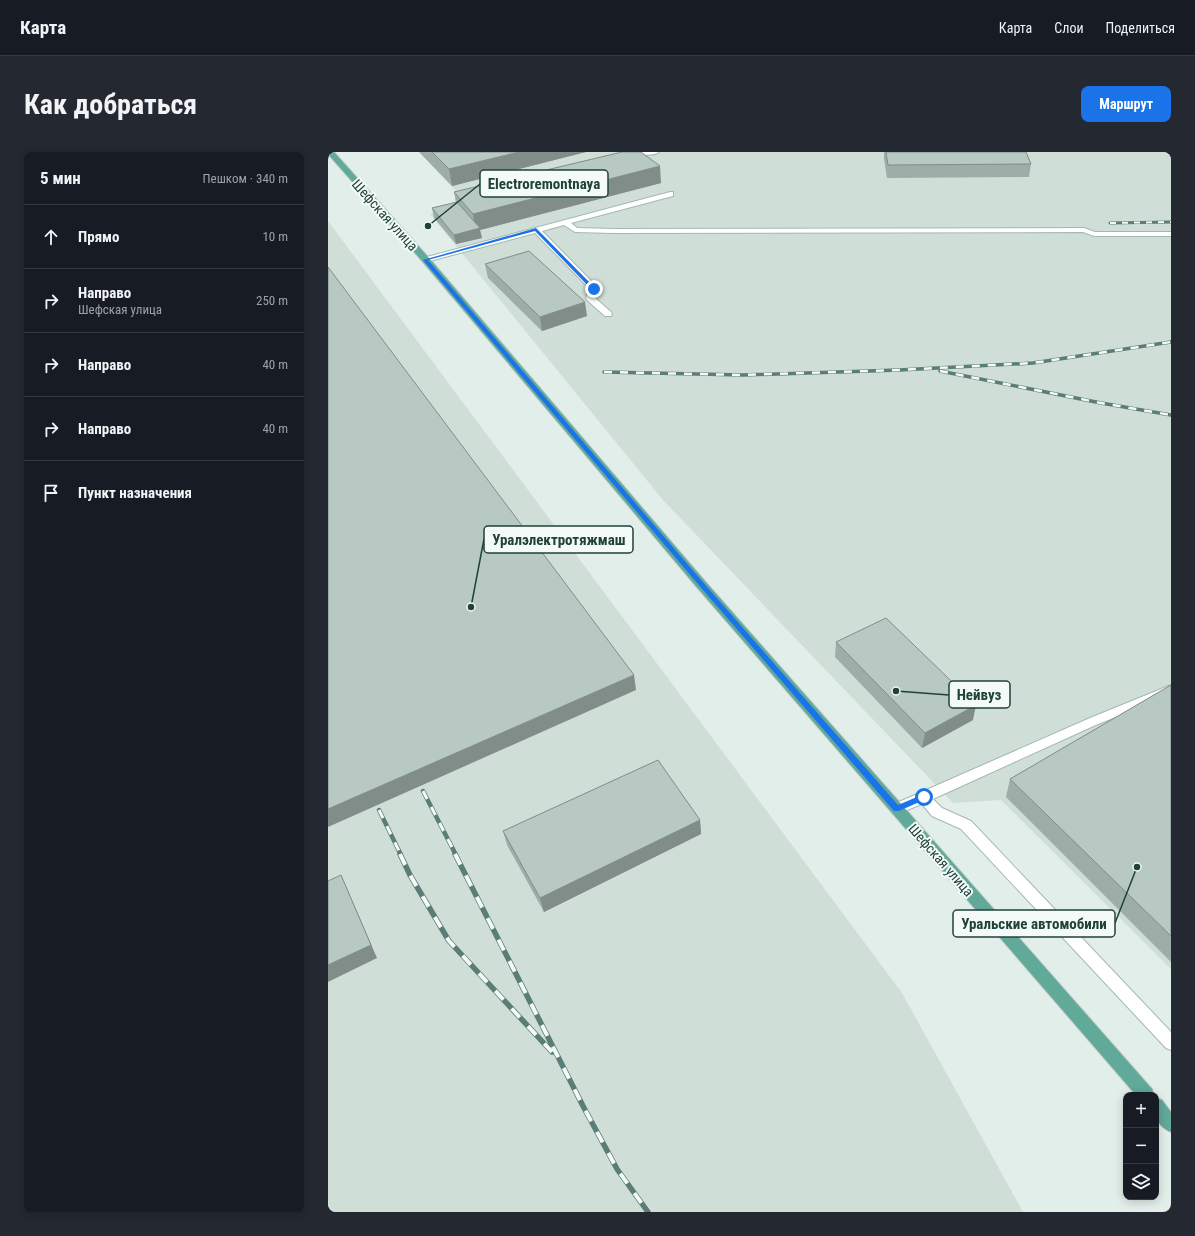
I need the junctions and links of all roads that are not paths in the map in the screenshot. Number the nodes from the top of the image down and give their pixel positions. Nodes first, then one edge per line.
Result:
1 (330, 152) edge
2 (655, 152) edge
3 (622, 156) edge
4 (670, 194) dead end
5 (565, 222) junction
6 (536, 230) junction
7 (1171, 234) edge
8 (426, 260) junction
9 (608, 314) dead end
10 (1171, 690) edge
11 (1094, 721) junction
12 (1104, 731) edge
13 (924, 797) junction
14 (897, 809) junction
15 (1171, 1044) edge
16 (1143, 1092) edge
17 (1159, 1110) edge
18 (1171, 1124) edge

1 - 8 main road, Шефская улица
2 - 3 lane
4 - 5 lane
5 - 6 lane
5 - 7 lane
6 - 8 lane
6 - 9 lane
8 - 14 main road, Шефская улица
10 - 11 lane
11 - 12 lane
11 - 13 lane
13 - 14 lane
13 - 15 lane
14 - 16 main road, Шефская улица
17 - 18 main road

